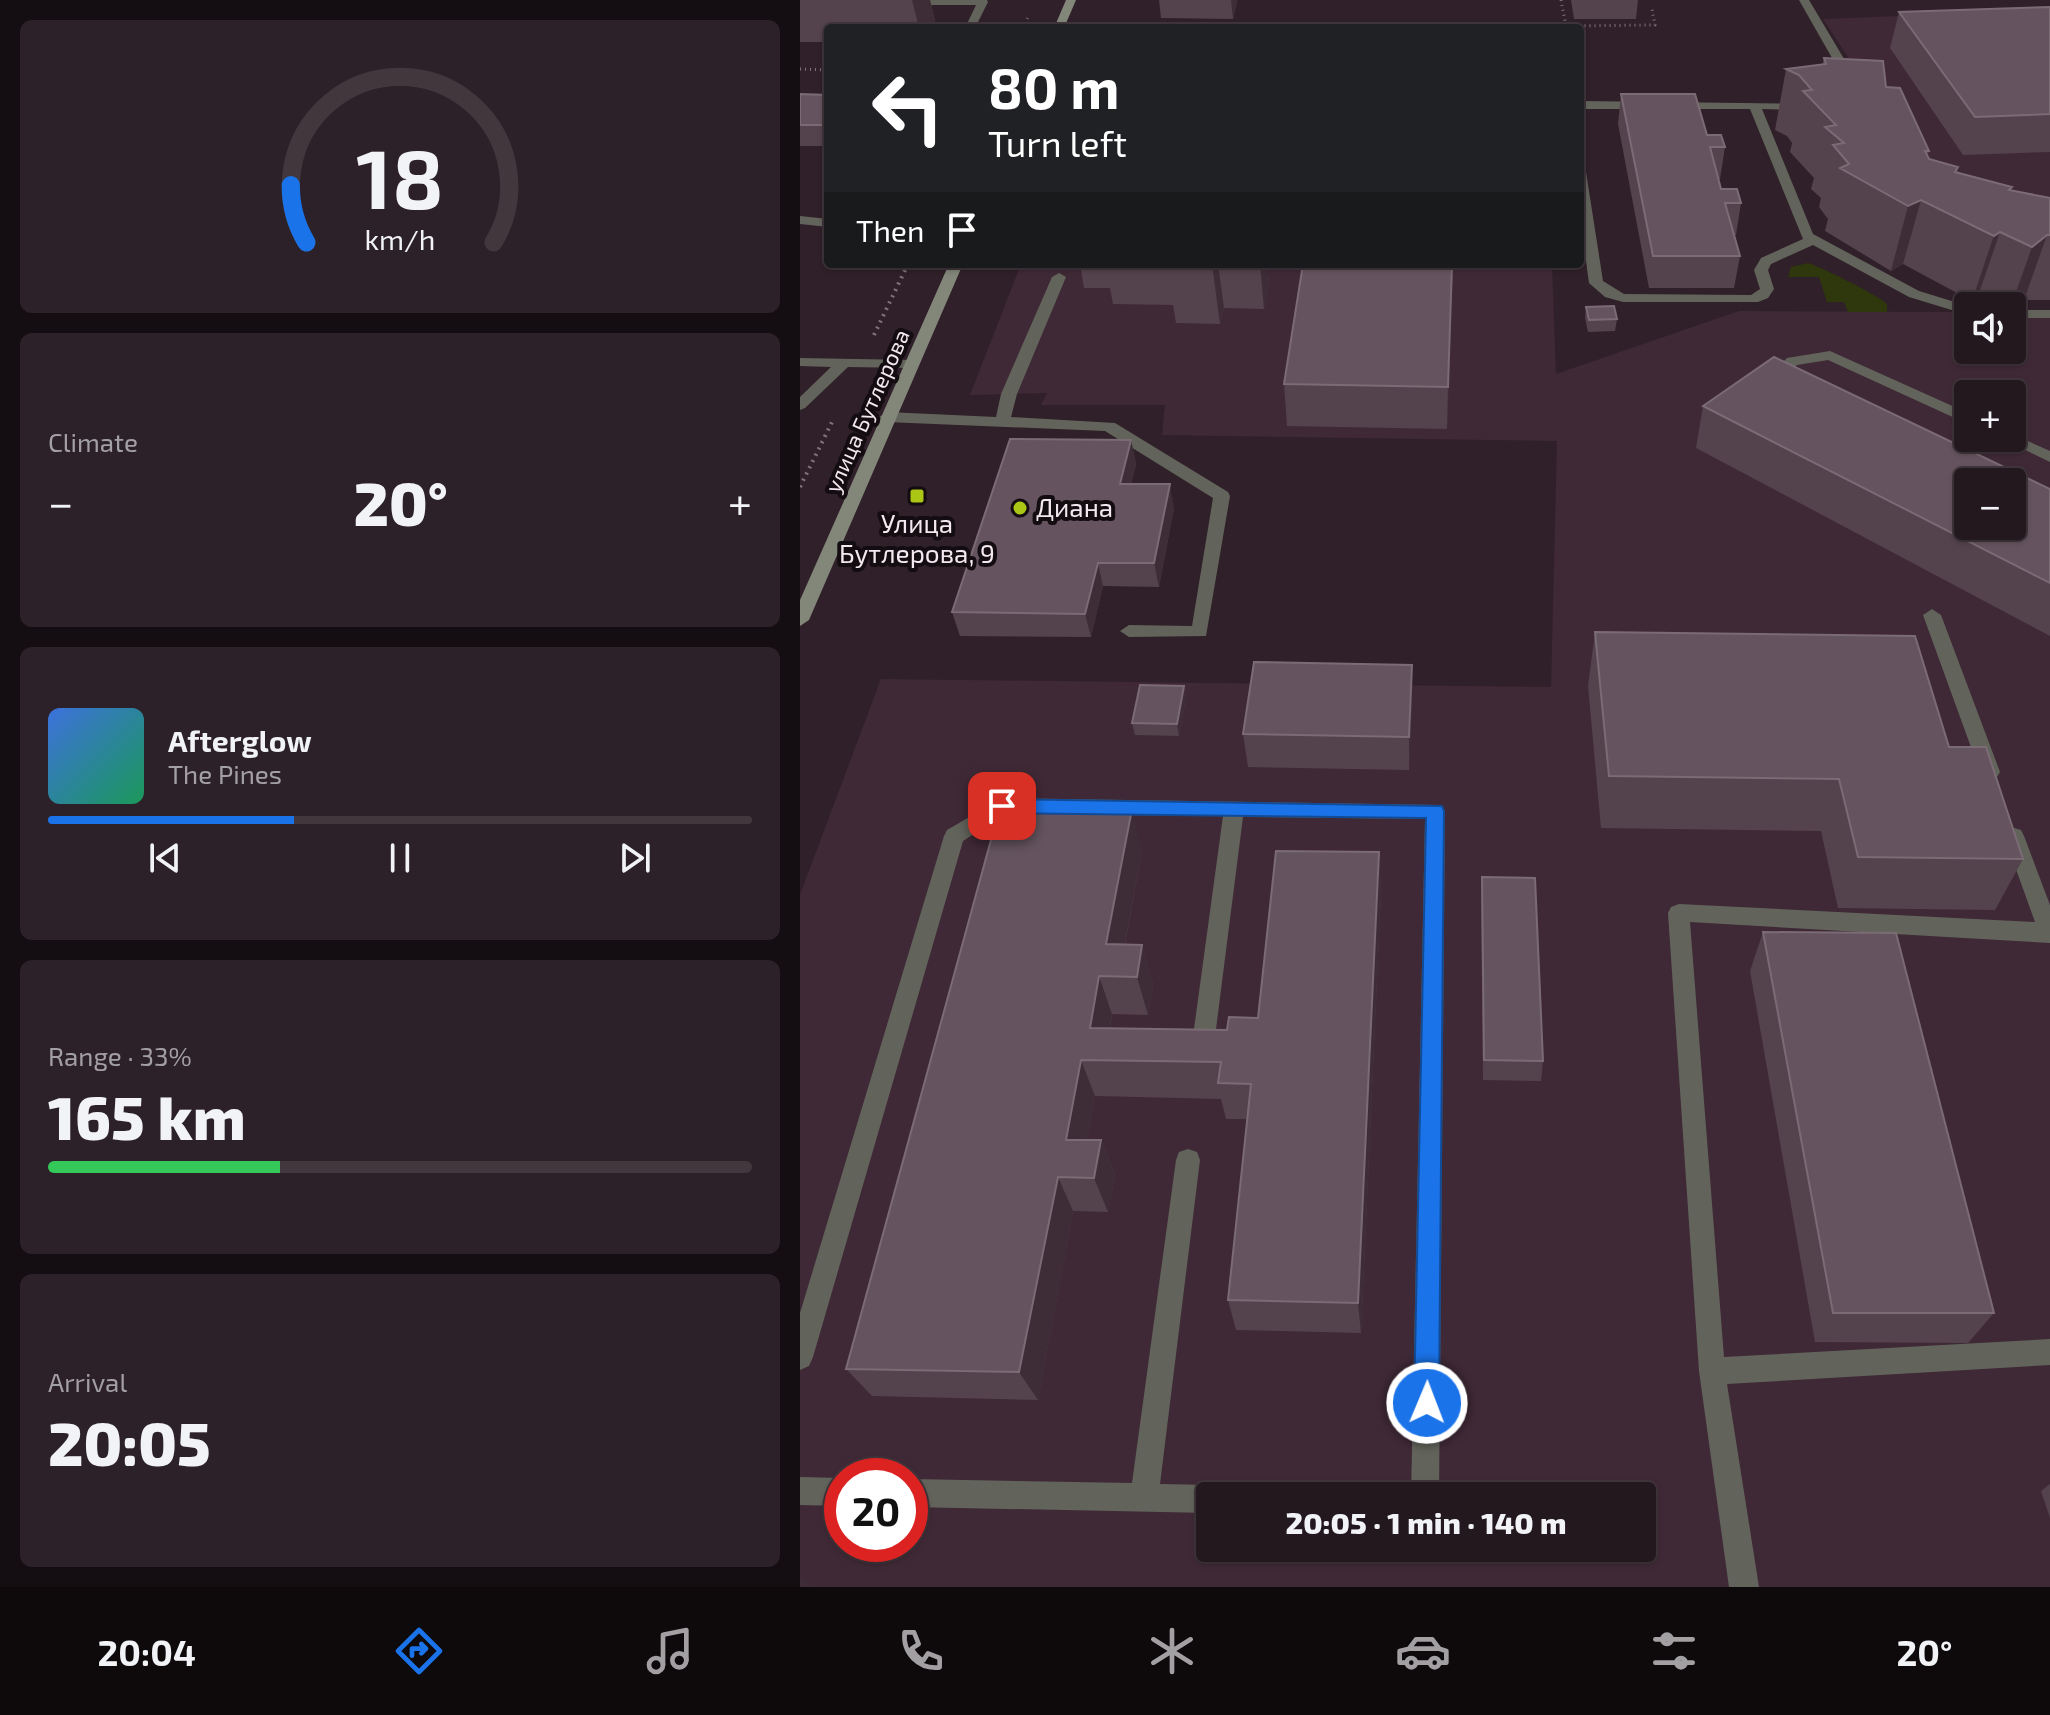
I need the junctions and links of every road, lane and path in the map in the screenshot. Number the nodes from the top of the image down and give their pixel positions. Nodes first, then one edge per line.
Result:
1 (1071, 0) edge
2 (1561, 0) edge
3 (1804, 0) edge
4 (891, 2) dead end
5 (1652, 9) dead end
6 (972, 24) edge
7 (1061, 24) edge
8 (1566, 24) edge
9 (1584, 26) edge
10 (800, 69) edge
11 (824, 70) edge
12 (1856, 88) edge
13 (1584, 105) edge
14 (1755, 106) junction
15 (1819, 106) edge
16 (1584, 200) edge
17 (800, 220) edge
18 (824, 220) edge
19 (1812, 240) junction
20 (954, 268) edge
21 (1059, 277) dead end
22 (1954, 307) edge
23 (2026, 314) edge
24 (2050, 314) edge
25 (800, 362) edge
26 (845, 362) junction
27 (912, 364) junction
28 (1786, 387) edge
29 (800, 405) edge
30 (1954, 413) edge
31 (887, 417) junction
32 (1002, 422) junction
33 (2026, 446) edge
34 (2050, 457) edge
35 (1932, 615) dead end
36 (800, 620) edge
37 (1129, 631) dead end
38 (1996, 788) edge
39 (1234, 809) junction
40 (2007, 817) edge
41 (2050, 933) edge
42 (1205, 1029) edge
43 (1188, 1160) dead end
44 (2050, 1352) edge
45 (800, 1357) edge
46 (1712, 1371) junction
47 (1425, 1482) edge
48 (800, 1491) edge
49 (824, 1492) edge
50 (928, 1493) edge
51 (1144, 1497) junction
52 (1196, 1499) edge
53 (1744, 1587) edge

1 - 7 street
2 - 8 path
3 - 12 lane
4 - 6 lane
5 - 9 path
10 - 11 path
13 - 14 lane
14 - 15 lane
14 - 19 lane
16 - 19 lane
17 - 18 lane
19 - 22 lane
20 - 27 street, улица Бутлерова
21 - 32 lane
23 - 24 lane
25 - 26 lane
26 - 27 lane
26 - 29 lane
27 - 31 street, улица Бутлерова
28 - 30 lane
31 - 32 lane
31 - 36 street, улица Бутлерова
32 - 37 lane
33 - 34 lane
35 - 38 lane
39 - 42 lane
39 - 45 lane
39 - 47 lane
40 - 41 lane
41 - 46 lane
43 - 51 lane
44 - 46 lane
46 - 53 lane
48 - 49 lane
50 - 51 lane
51 - 52 lane

